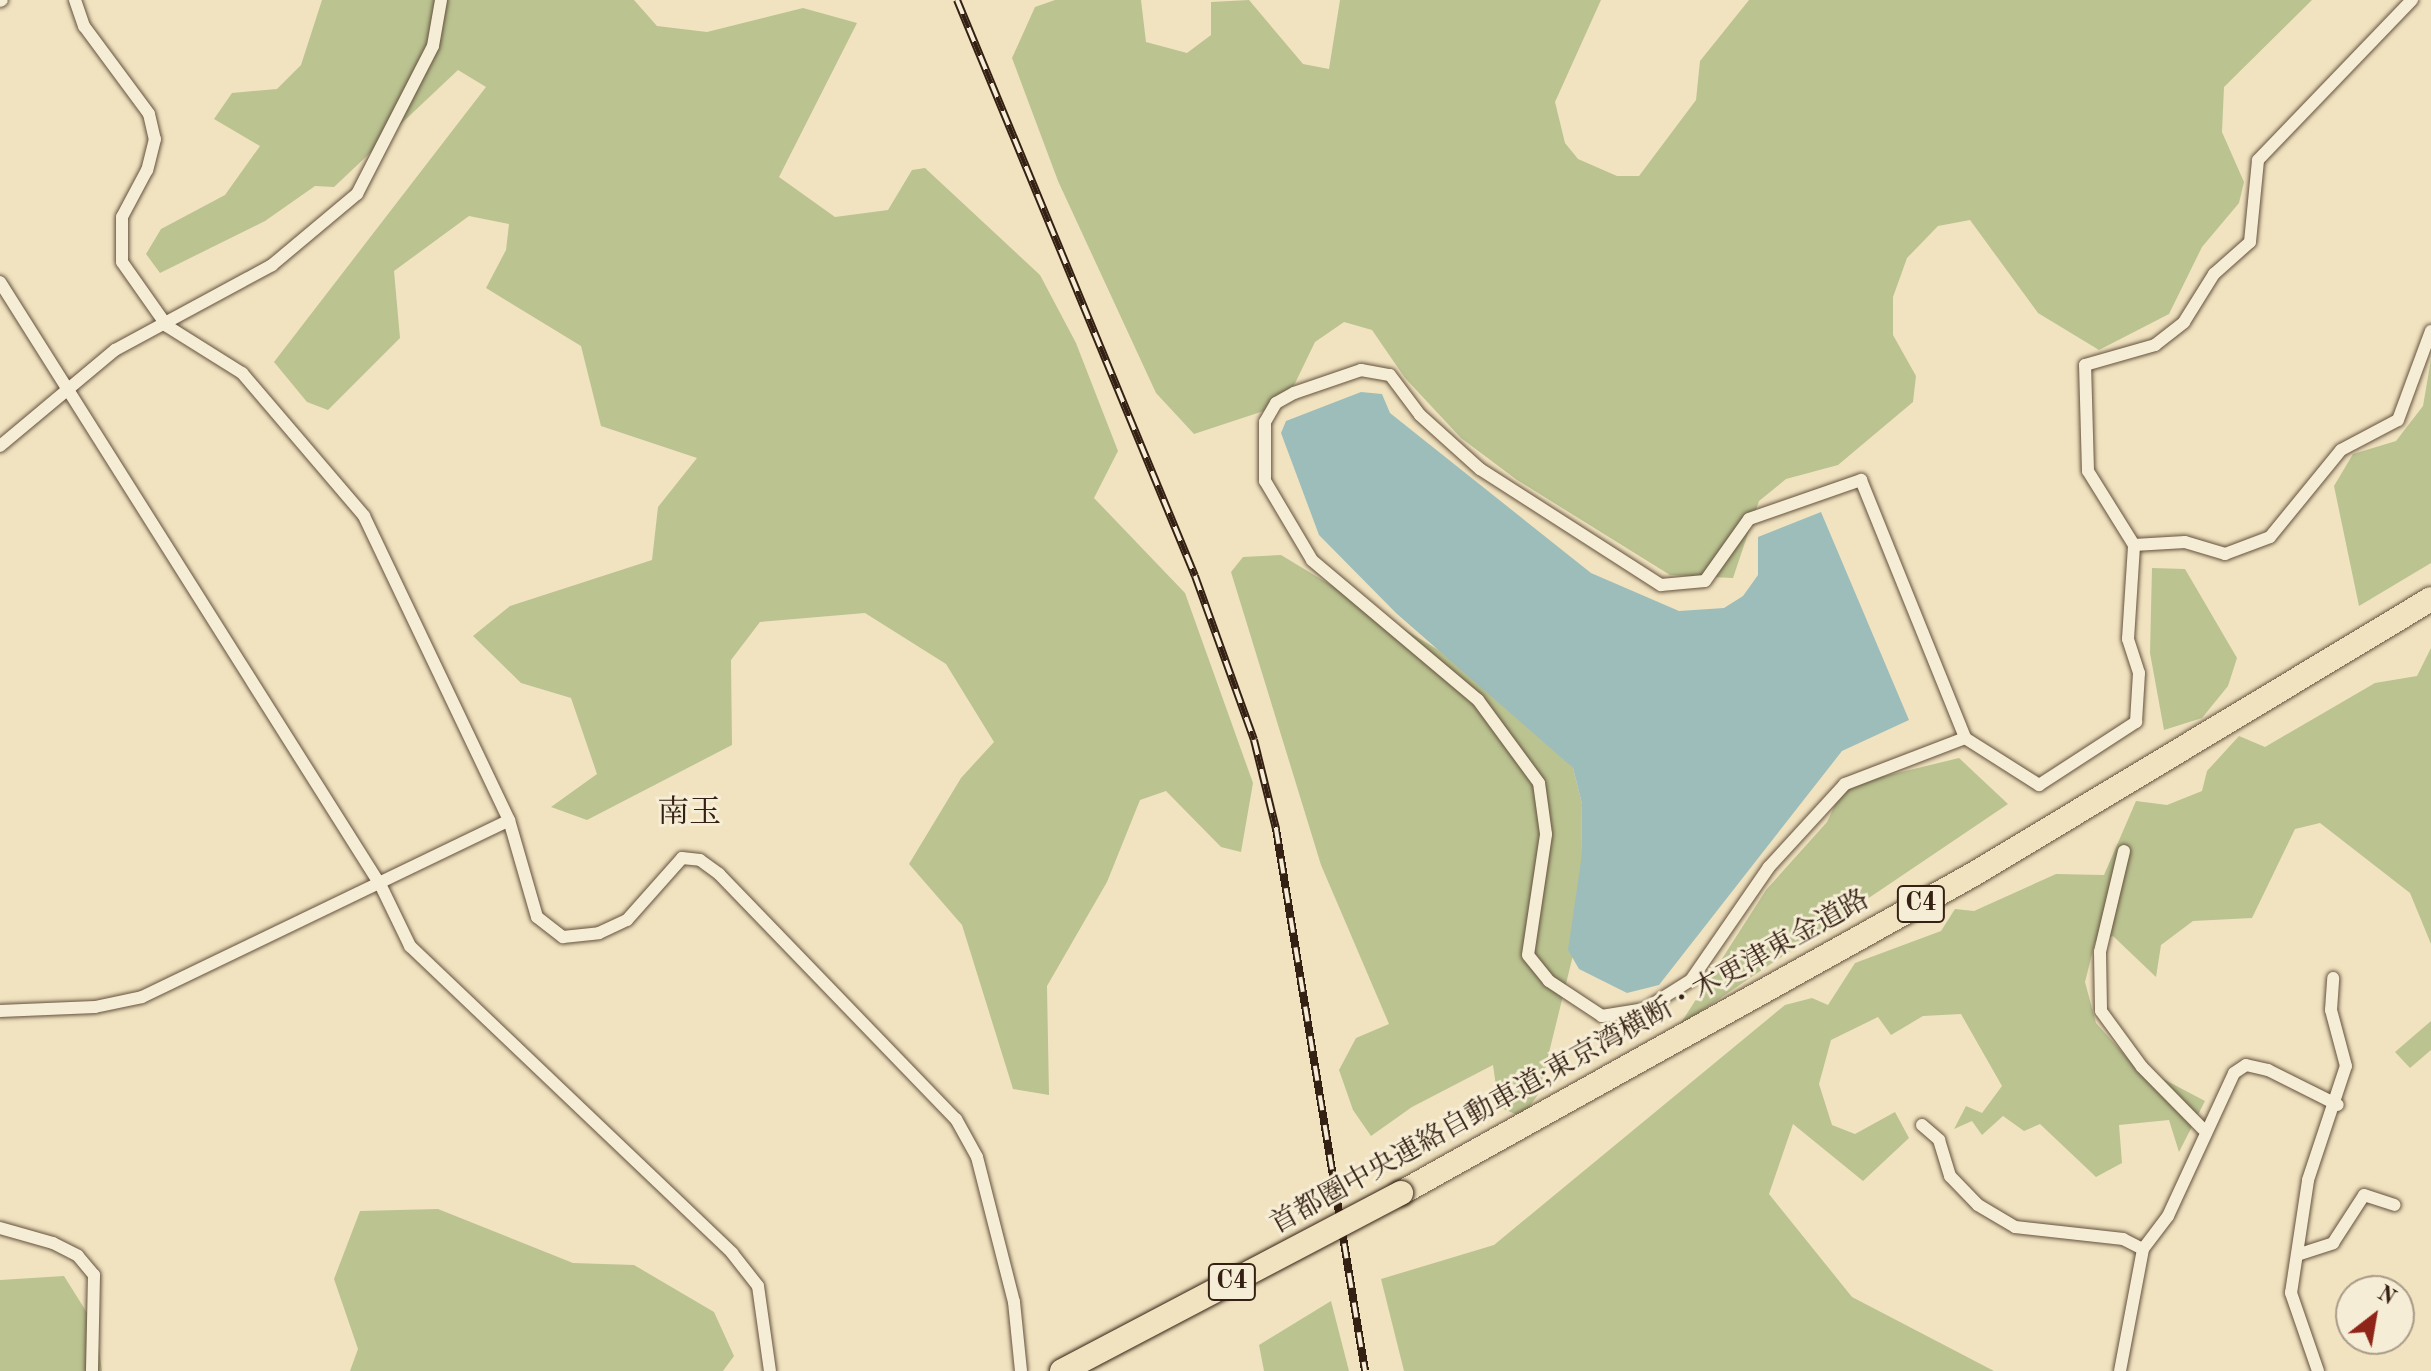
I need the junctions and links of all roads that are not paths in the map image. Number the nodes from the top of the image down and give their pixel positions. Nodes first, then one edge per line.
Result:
1 (75, 0) edge
2 (441, 0) edge
3 (2412, 0) edge
4 (0, 282) edge
5 (167, 326) junction
6 (2431, 331) edge
7 (66, 385) junction
8 (0, 446) edge
9 (2134, 545) junction
10 (2431, 599) edge
11 (1965, 738) junction
12 (509, 820) junction
13 (2124, 851) dead end
14 (381, 886) junction
15 (2333, 978) dead end
16 (0, 1011) edge
17 (2338, 1105) junction
18 (1922, 1125) dead end
19 (2203, 1129) junction
20 (2394, 1205) dead end
21 (0, 1228) edge
22 (2143, 1249) junction
23 (2300, 1254) junction
24 (92, 1371) edge
25 (770, 1371) edge
26 (1021, 1371) edge
27 (1062, 1371) edge
28 (2120, 1371) edge
29 (2318, 1371) edge

1 - 5 street
2 - 5 street
3 - 9 street
4 - 7 street
5 - 7 street
5 - 12 street
6 - 9 street
7 - 8 street
7 - 14 street
9 - 11 street
10 - 27 highway, 首都圏中央連絡自動車道;東京湾横断・木更津東金道路 / C4, bridge
11 - 11 street
12 - 14 street
12 - 26 street
13 - 19 street
14 - 16 street
14 - 25 street
15 - 17 street
17 - 19 street
17 - 23 street
18 - 22 street
19 - 22 street
20 - 23 street
21 - 24 street
22 - 28 street
23 - 29 street

